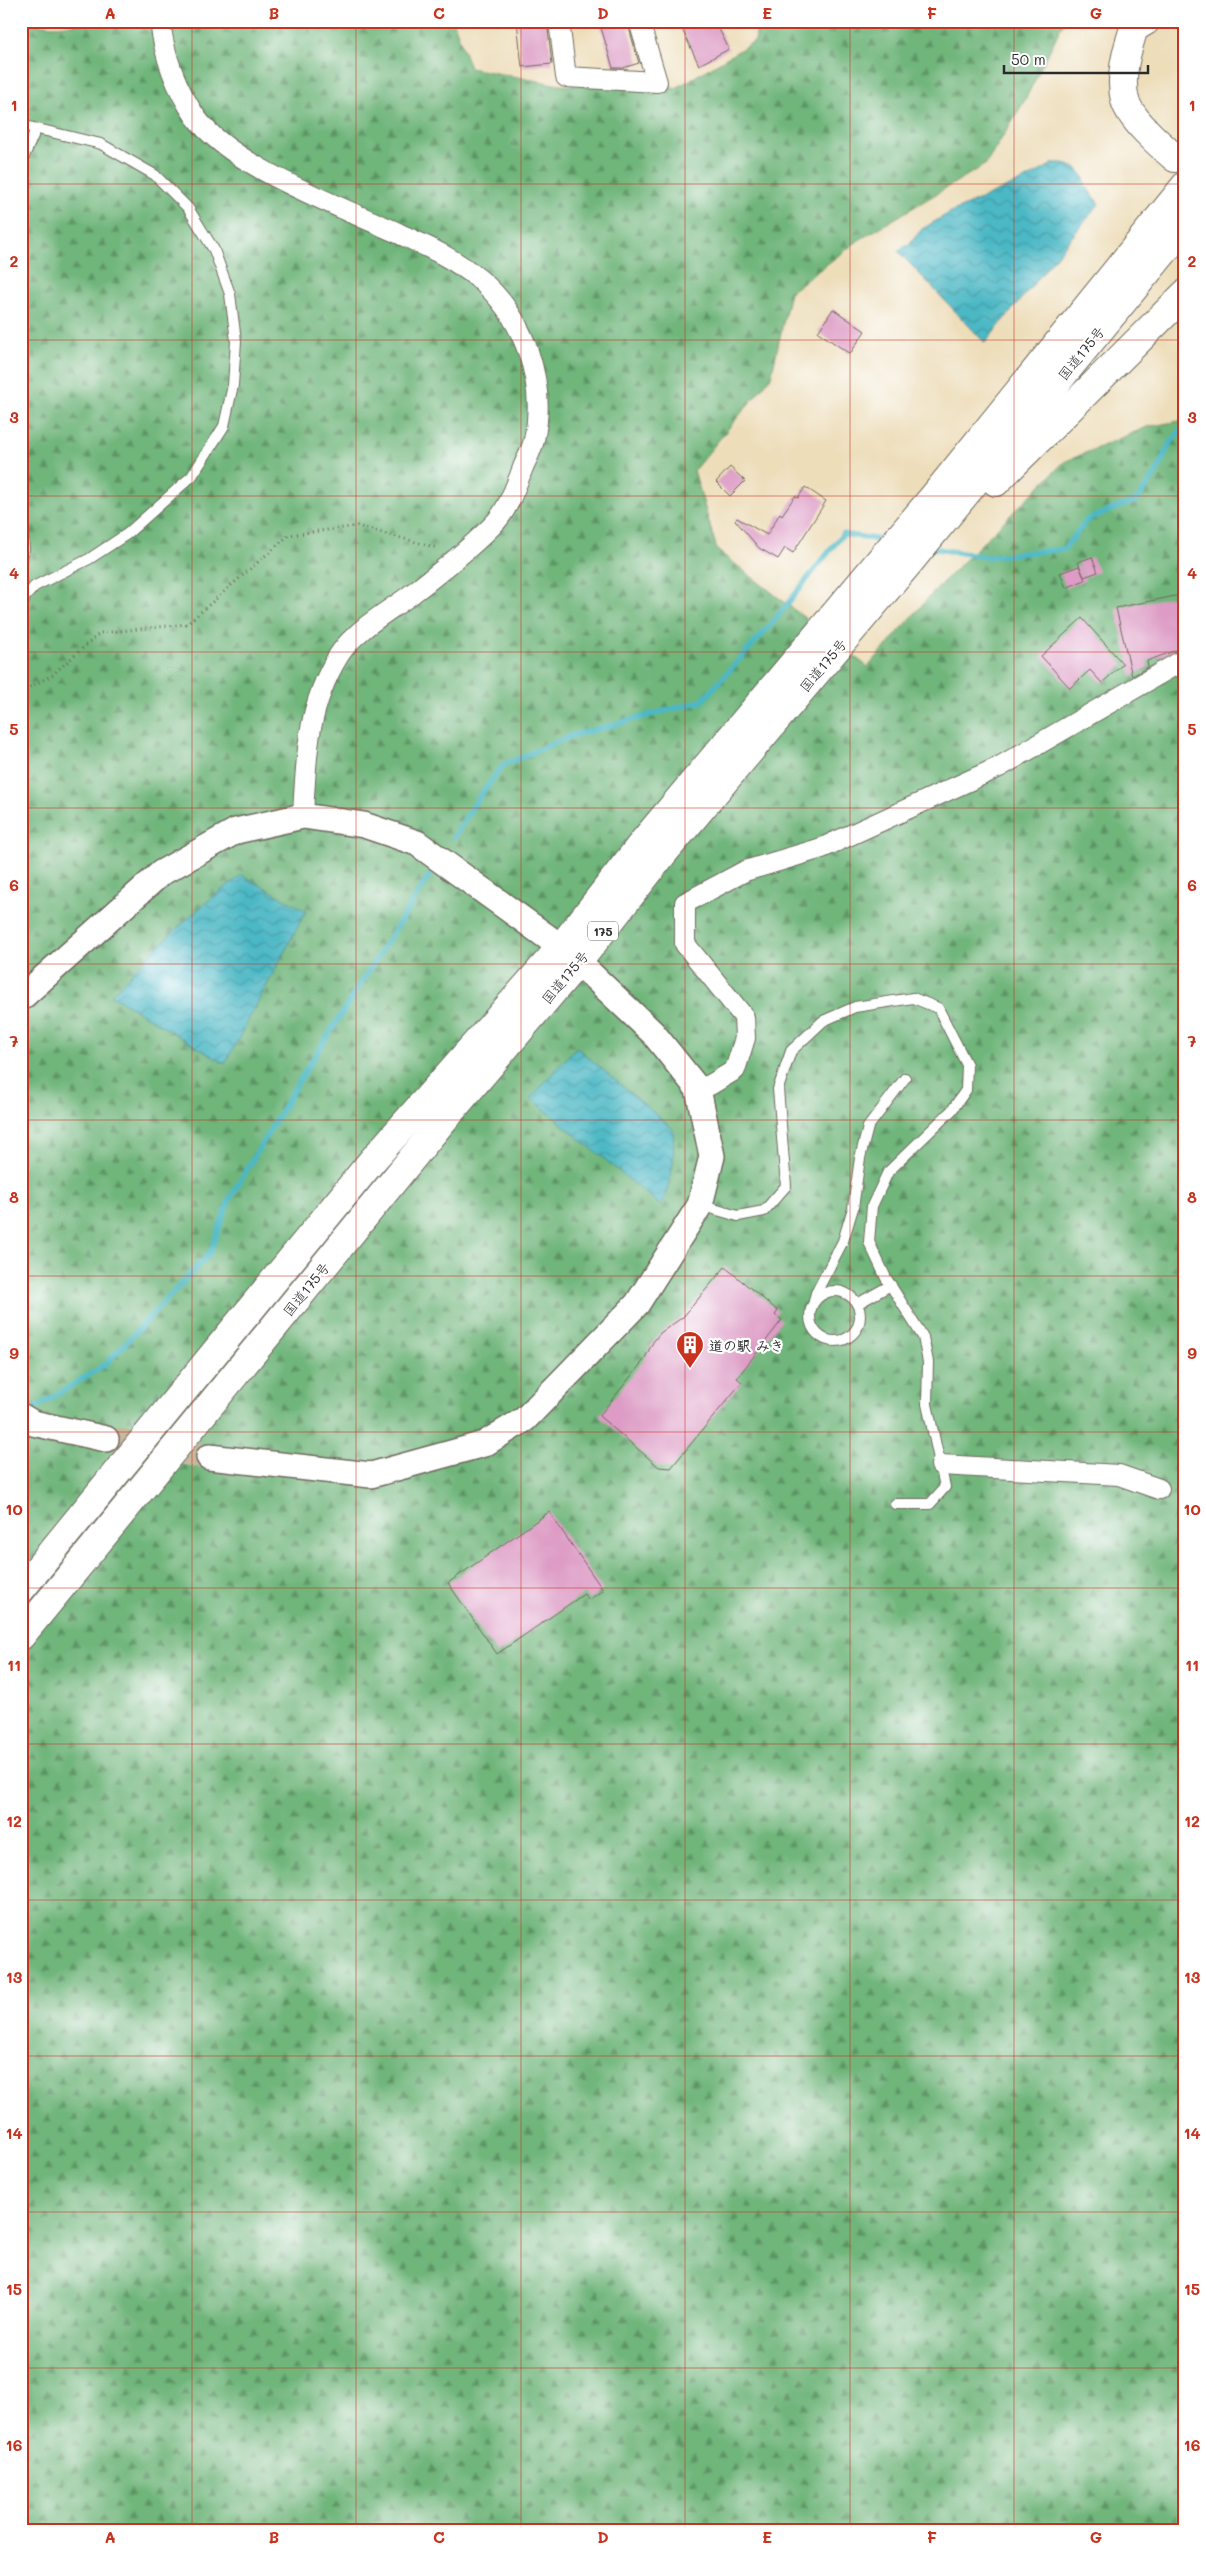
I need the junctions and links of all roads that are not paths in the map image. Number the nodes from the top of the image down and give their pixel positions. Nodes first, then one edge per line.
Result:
1 (160, 21) edge
2 (559, 21) edge
3 (639, 21) edge
4 (1146, 21) edge
5 (21, 125) edge
6 (36, 129) junction
7 (1175, 158) dead end
8 (21, 163) edge
9 (1185, 186) edge
10 (1185, 226) edge
11 (1185, 294) edge
12 (21, 519) edge
13 (21, 564) edge
14 (908, 564) junction
15 (21, 581) edge
16 (22, 601) edge
17 (1185, 659) edge
18 (303, 816) junction
19 (569, 954) junction
20 (21, 998) edge
21 (905, 1078) dead end
22 (698, 1088) junction
23 (700, 1205) junction
24 (891, 1285) junction
25 (814, 1301) junction
26 (858, 1304) junction
27 (21, 1416) edge
28 (106, 1439) tunnel mouth
29 (209, 1457) tunnel mouth
30 (941, 1465) junction
31 (1160, 1489) dead end
32 (895, 1504) dead end
33 (21, 1589) edge
34 (21, 1636) edge

1 - 18 street
2 - 3 street
4 - 7 highway
5 - 6 lane
6 - 8 lane
6 - 16 lane
9 - 19 highway, 国道175号 / 175
10 - 14 highway, 国道175号 / 175
11 - 14 highway
12 - 13 lane
14 - 19 highway, 国道175号 / 175
15 - 16 lane
17 - 22 street
18 - 19 street
18 - 20 street
19 - 22 street
19 - 33 highway, 国道175号 / 175
19 - 34 highway, 国道175号 / 175
21 - 25 lane
22 - 23 street
23 - 24 lane
23 - 29 street
24 - 26 lane
24 - 30 lane
25 - 26 lane
25 - 26 lane
27 - 28 street
30 - 31 street
30 - 32 lane

